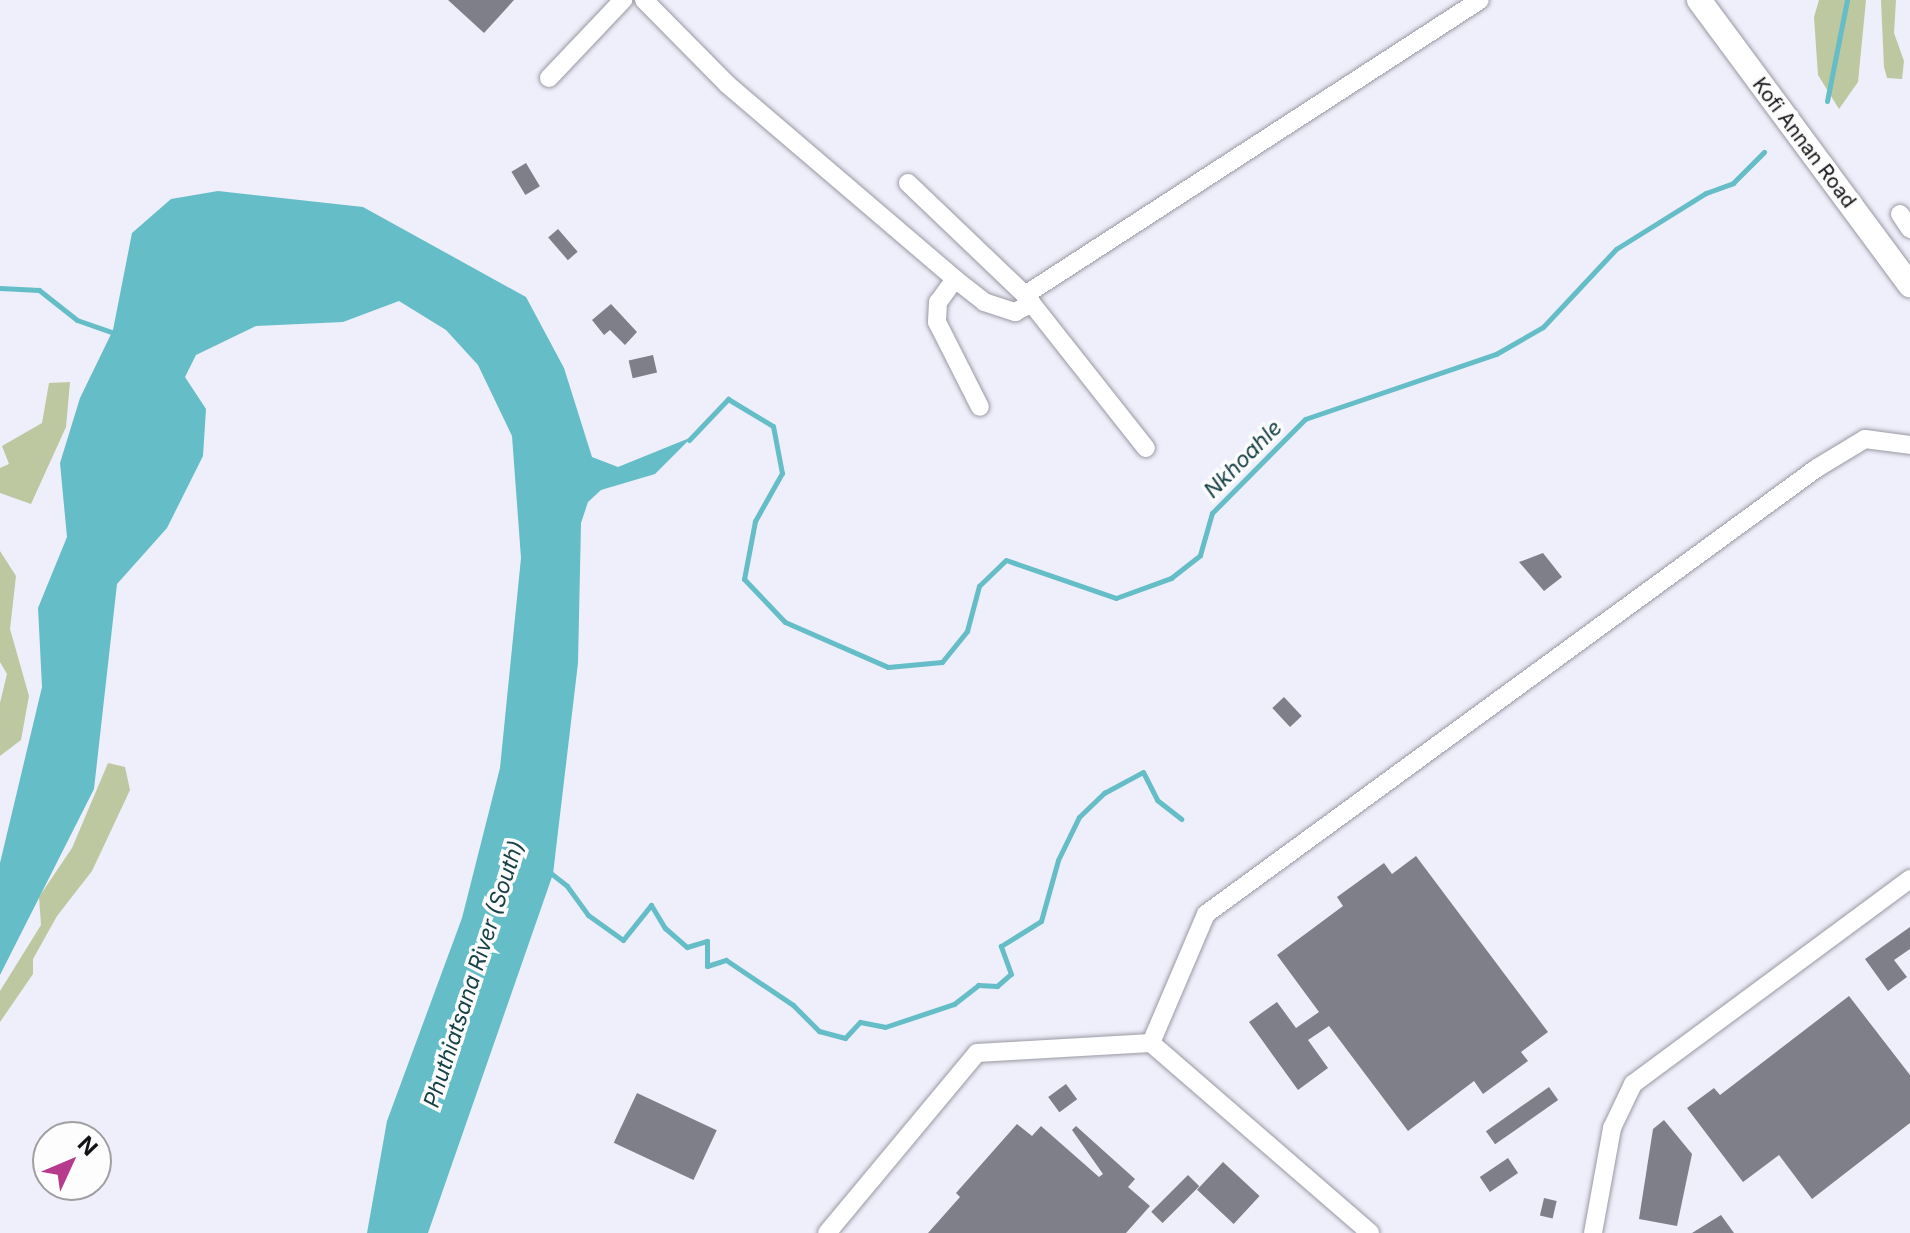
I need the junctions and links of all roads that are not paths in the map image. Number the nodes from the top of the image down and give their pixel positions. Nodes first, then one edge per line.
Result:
1 (623, 0) edge
2 (644, 0) edge
3 (1480, 0) edge
4 (1709, 5) edge
5 (549, 78) dead end
6 (908, 183) dead end
7 (955, 279) junction
8 (1910, 285) edge
9 (1028, 299) junction
10 (980, 407) dead end
11 (1910, 445) edge
12 (1146, 448) dead end
13 (1910, 879) edge
14 (1151, 1043) junction
15 (827, 1233) edge
16 (1370, 1233) edge
17 (1593, 1233) edge

1 - 5 street
2 - 7 street
3 - 9 street
4 - 8 main road, Kofi Annan Road
6 - 9 street
7 - 9 street
7 - 10 street
9 - 12 street
11 - 14 street
13 - 17 street
14 - 15 street
14 - 16 street

